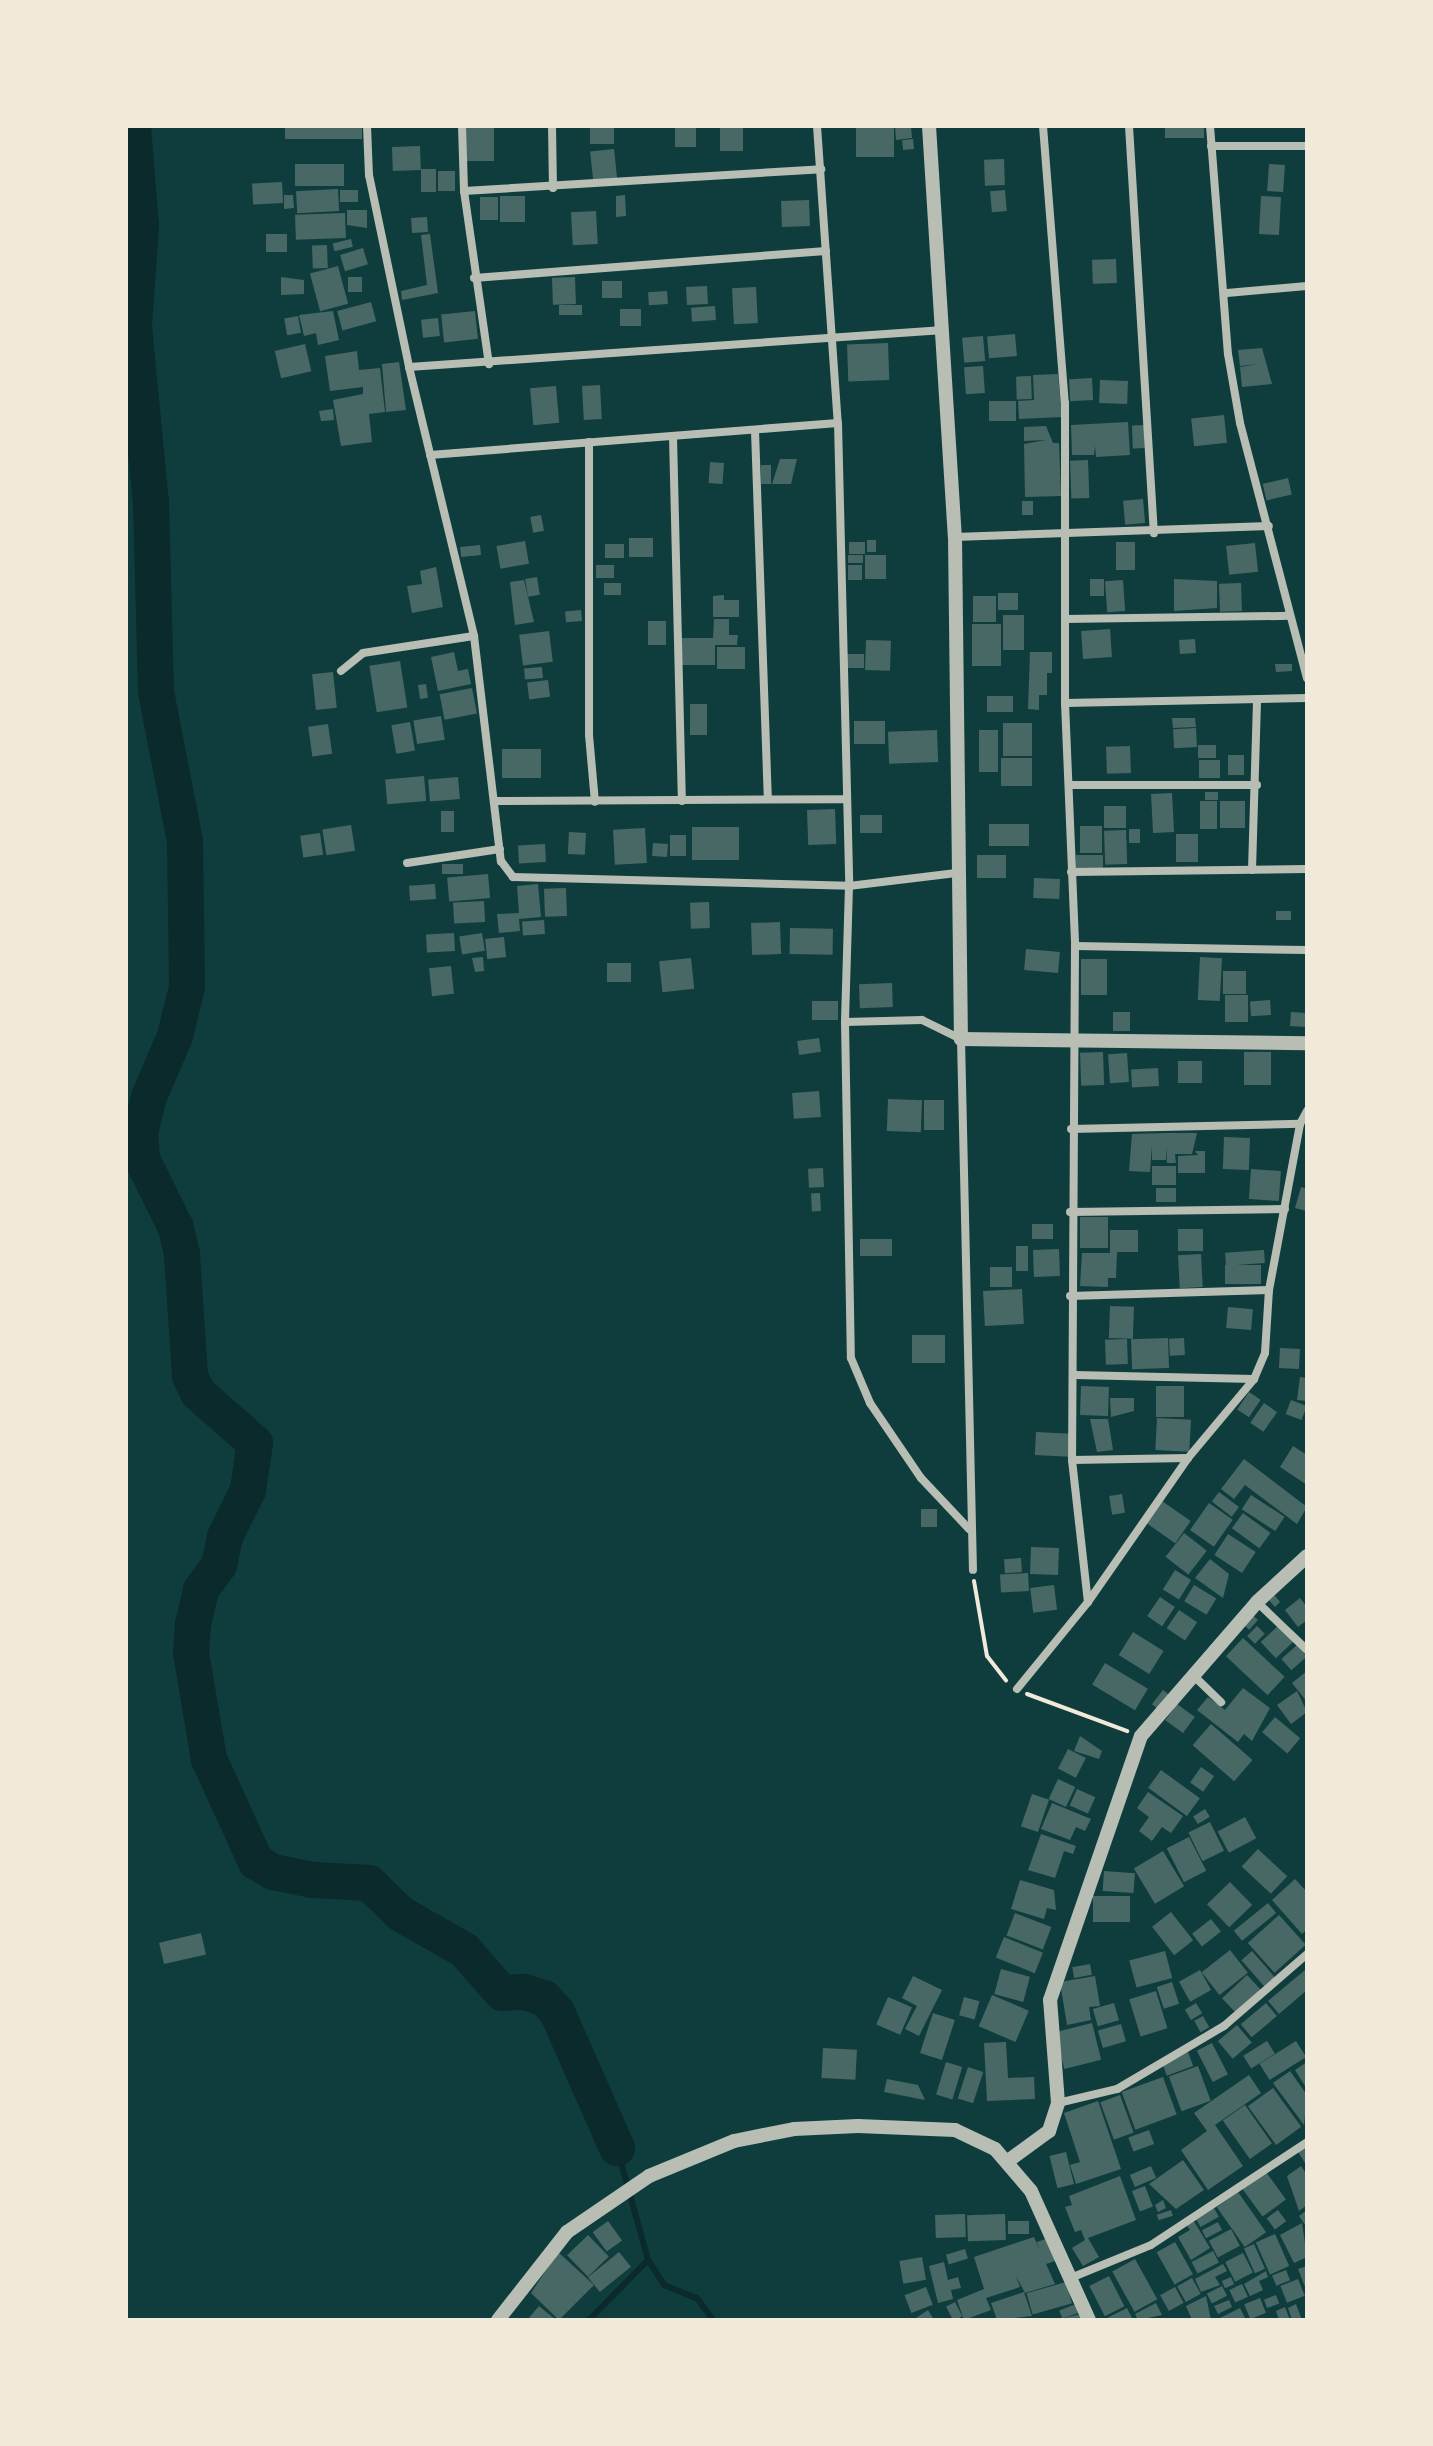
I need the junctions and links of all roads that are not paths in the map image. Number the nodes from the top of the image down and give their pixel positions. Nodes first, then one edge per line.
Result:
1 (367, 126) edge
2 (462, 126) edge
3 (552, 126) edge
4 (817, 126) edge
5 (929, 126) edge
6 (1043, 126) edge
7 (1129, 126) edge
8 (1210, 126) edge
9 (1211, 146) junction
10 (1307, 146) edge
11 (821, 169) junction
12 (553, 188) junction
13 (464, 191) junction
14 (826, 251) junction
15 (474, 278) junction
16 (1307, 286) edge
17 (1227, 293) junction
18 (945, 330) junction
19 (831, 338) junction
20 (489, 364) junction
21 (409, 367) junction
22 (838, 423) junction
23 (755, 431) junction
24 (673, 437) junction
25 (589, 442) junction
26 (430, 455) junction
27 (1269, 526) junction
28 (1154, 533) junction
29 (955, 537) junction
30 (1064, 537) junction
31 (1290, 616) junction
32 (1065, 619) junction
33 (474, 636) junction
34 (341, 671) dead end
35 (1307, 678) edge
36 (1307, 698) edge
37 (1257, 699) junction
38 (1065, 703) junction
39 (1069, 785) junction
40 (1257, 785) junction
41 (768, 799) junction
42 (846, 799) junction
43 (496, 801) junction
44 (682, 801) junction
45 (595, 802) junction
46 (500, 849) junction
47 (407, 863) dead end
48 (1307, 869) edge
49 (1252, 870) junction
50 (1071, 872) junction
51 (956, 873) junction
52 (849, 886) junction
53 (1075, 946) junction
54 (1307, 950) edge
55 (845, 1022) junction
56 (961, 1039) junction
57 (1073, 1039) junction
58 (1307, 1043) edge
59 (1307, 1111) edge
60 (1300, 1124) junction
61 (1071, 1129) junction
62 (1285, 1209) junction
63 (1070, 1212) junction
64 (1269, 1290) junction
65 (1070, 1296) junction
66 (1074, 1375) junction
67 (1254, 1379) junction
68 (1188, 1458) junction
69 (1072, 1460) junction
70 (969, 1529) junction
71 (1307, 1556) edge
72 (973, 1570) road end
73 (1088, 1602) junction
74 (1257, 1602) junction
75 (1307, 1650) edge
76 (1196, 1678) junction
77 (1017, 1689) road end
78 (1221, 1702) dead end
79 (1307, 1954) edge
80 (1058, 2103) junction
81 (1307, 2142) edge
82 (1008, 2161) junction
83 (1073, 2277) junction
84 (498, 2320) edge
85 (1089, 2320) edge

1 - 21 street
2 - 13 street
3 - 12 street
4 - 11 street
5 - 18 street
6 - 30 street
7 - 28 street
8 - 9 street
9 - 10 street
9 - 17 street
11 - 12 street
11 - 14 street
12 - 13 street
13 - 15 street
14 - 15 street
14 - 19 street
15 - 20 street
16 - 17 street
17 - 27 street
18 - 19 street
18 - 29 street
19 - 20 street
19 - 22 street
20 - 21 street
21 - 26 street
22 - 23 street
22 - 42 street
23 - 24 street
23 - 41 street
24 - 25 street
24 - 44 street
25 - 26 street
25 - 45 street
26 - 33 street
27 - 28 street
27 - 31 street
28 - 30 street
29 - 30 street
29 - 51 street
30 - 32 street
31 - 32 street
31 - 35 street
32 - 38 street
33 - 34 street
33 - 43 street
36 - 37 street
37 - 38 street
37 - 40 street
38 - 39 street
39 - 40 street
39 - 50 street
40 - 49 street
41 - 42 street
41 - 44 street
42 - 52 street
43 - 45 street
43 - 46 street
44 - 45 street
46 - 47 street
46 - 52 street
48 - 49 street
49 - 50 street
50 - 53 street
51 - 52 street
51 - 56 street
52 - 55 street
53 - 54 street
53 - 57 street
55 - 56 street
55 - 70 street
56 - 57 street
56 - 70 street
57 - 58 street
57 - 61 street
59 - 60 street
60 - 61 street
60 - 62 street
61 - 63 street
62 - 63 street
62 - 64 street
63 - 65 street
64 - 65 street
64 - 67 street
65 - 66 street
66 - 67 street
66 - 69 street
67 - 68 street
68 - 69 street
68 - 73 street
69 - 73 street
70 - 72 street
71 - 74 street
73 - 77 street
74 - 75 street
74 - 76 street
76 - 78 street
76 - 80 street
79 - 80 street
80 - 82 street
81 - 83 street
82 - 83 street
82 - 84 street
83 - 85 street

